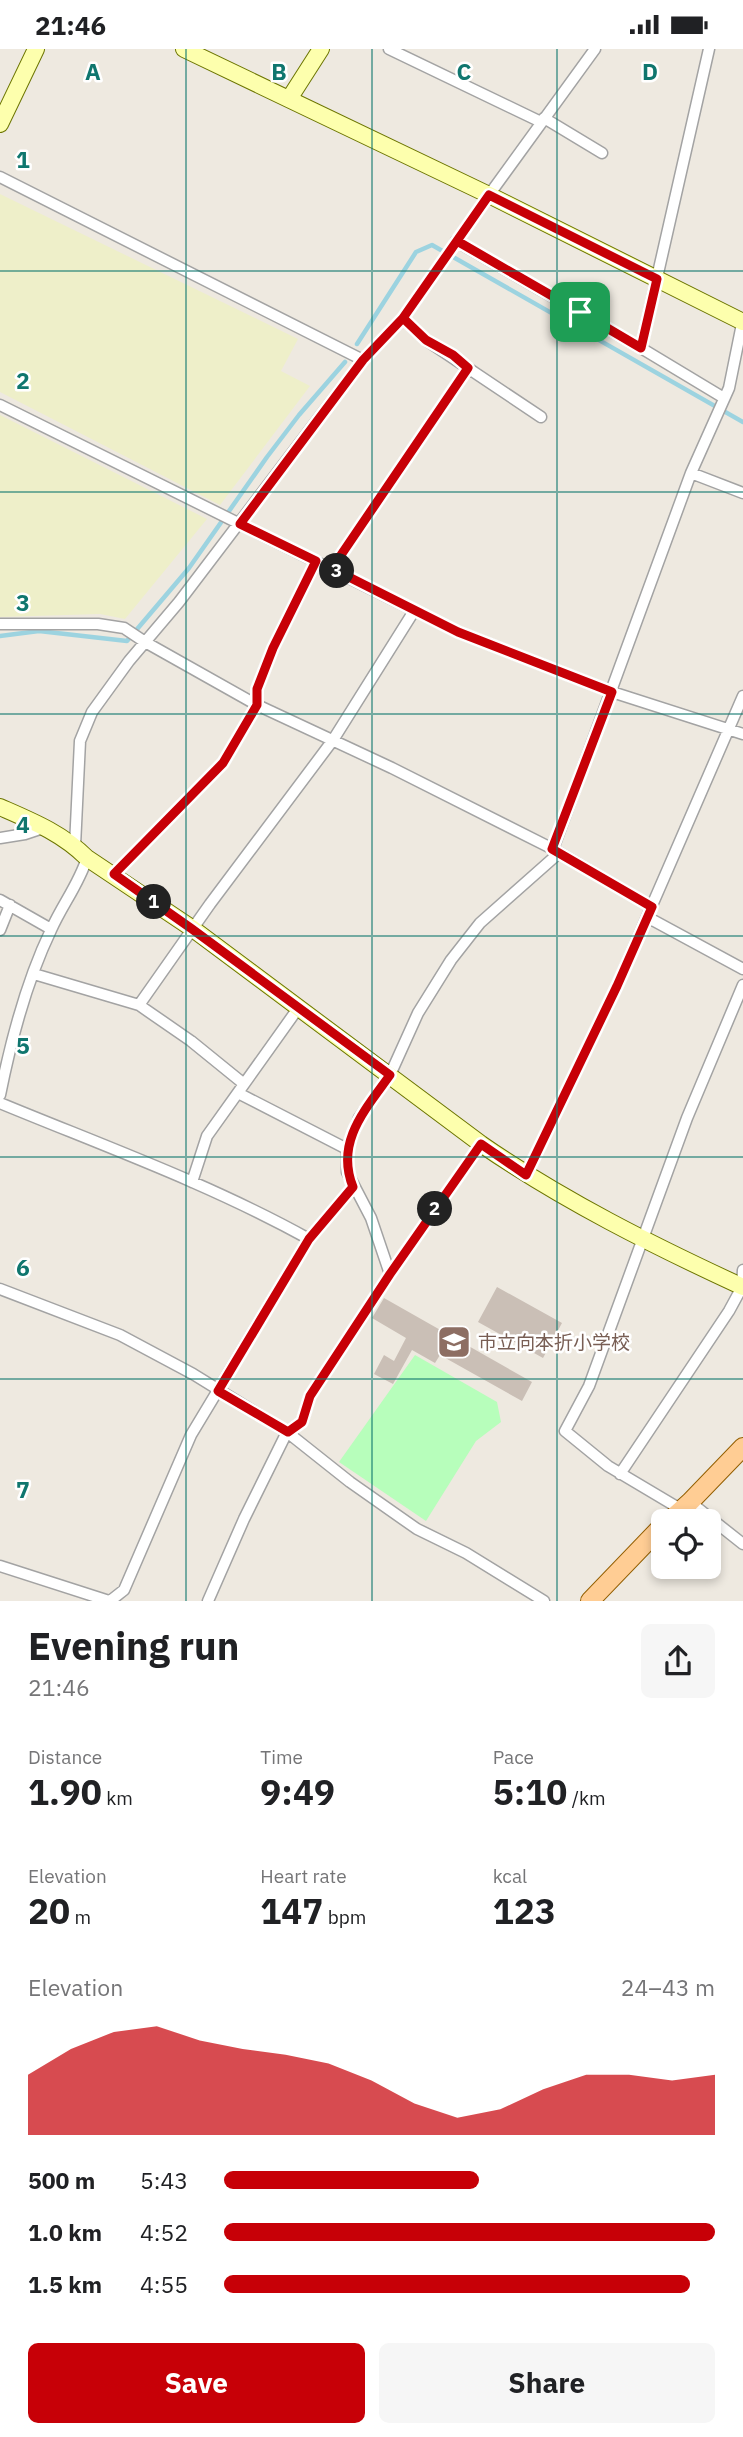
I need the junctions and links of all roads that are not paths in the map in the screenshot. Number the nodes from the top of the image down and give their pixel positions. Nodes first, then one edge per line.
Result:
1 (36, 49) edge
2 (184, 49) edge
3 (321, 49) edge
4 (389, 49) edge
5 (595, 49) edge
6 (709, 49) edge
7 (289, 99) junction
8 (543, 120) junction
9 (0, 124) edge
10 (602, 153) dead end
11 (0, 177) edge
12 (489, 195) junction
13 (455, 244) junction
14 (657, 279) junction
15 (403, 318) junction
16 (743, 321) edge
17 (641, 348) junction
18 (363, 360) junction
19 (738, 364) edge
20 (468, 368) junction
21 (720, 404) junction
22 (0, 405) edge
23 (541, 417) dead end
24 (691, 473) junction
25 (743, 493) edge
26 (236, 522) junction
27 (316, 561) junction
28 (335, 570) junction
29 (414, 611) junction
30 (0, 624) edge
31 (142, 640) junction
32 (612, 692) junction
33 (743, 695) edge
34 (257, 705) junction
35 (730, 729) junction
36 (743, 734) edge
37 (333, 740) junction
38 (0, 807) edge
39 (46, 827) junction
40 (0, 838) edge
41 (556, 851) junction
42 (81, 852) junction
43 (114, 874) junction
44 (5, 902) edge
45 (650, 912) junction
46 (51, 929) junction
47 (192, 929) junction
48 (0, 930) edge
49 (743, 969) edge
50 (34, 974) junction
51 (743, 985) edge
52 (139, 1005) junction
53 (299, 1007) junction
54 (390, 1075) junction
55 (241, 1088) junction
56 (0, 1095) edge
57 (0, 1103) edge
58 (481, 1144) junction
59 (347, 1149) junction
60 (526, 1175) junction
61 (192, 1182) junction
62 (353, 1187) junction
63 (309, 1239) junction
64 (642, 1240) junction
65 (743, 1271) edge
66 (390, 1274) junction
67 (743, 1287) edge
68 (0, 1289) edge
69 (218, 1391) junction
70 (288, 1432) junction
71 (743, 1447) edge
72 (620, 1474) junction
73 (677, 1509) edge
74 (682, 1509) edge
75 (721, 1532) edge
76 (651, 1537) edge
77 (743, 1544) edge
78 (0, 1566) edge
79 (110, 1601) edge
80 (208, 1601) edge
81 (544, 1601) edge
82 (590, 1601) edge

1 - 9 street
2 - 7 street
3 - 7 street
4 - 8 street
5 - 8 street
6 - 14 street
7 - 12 street
8 - 10 street
8 - 12 street
11 - 18 street
12 - 13 street
12 - 14 street
13 - 15 street
13 - 17 street
14 - 16 street
14 - 17 street
15 - 18 street
15 - 20 street
16 - 19 street
17 - 21 street
18 - 26 street
19 - 21 street
20 - 23 street
20 - 28 street
21 - 24 street
22 - 26 street
24 - 25 street
24 - 32 street
26 - 27 street
26 - 31 street
27 - 28 street
27 - 34 street
28 - 29 street
29 - 32 street
29 - 37 street
30 - 31 street
31 - 34 street
31 - 42 street
32 - 35 street
32 - 41 street
33 - 35 street
34 - 37 street
34 - 43 street
35 - 36 street
35 - 45 street
37 - 41 street
37 - 47 street
38 - 39 street
39 - 40 street
39 - 42 street
41 - 45 street
41 - 54 street
42 - 43 street
42 - 46 street
43 - 47 street
44 - 46 street
44 - 48 street
45 - 49 street
45 - 60 street
46 - 50 street
47 - 52 street
47 - 53 street
50 - 52 street
50 - 56 street
51 - 64 street
52 - 55 street
53 - 54 street
53 - 55 street
54 - 58 street
54 - 59 street
55 - 59 street
55 - 61 street
57 - 61 street
58 - 60 street
58 - 66 street
59 - 62 street
60 - 64 street
61 - 63 street
62 - 63 street
62 - 66 street
63 - 69 street
64 - 67 street
64 - 72 street
65 - 67 street
66 - 70 street
67 - 72 street
68 - 69 street
69 - 70 street
69 - 79 street
70 - 80 street
70 - 81 street
71 - 74 main road
72 - 73 street
75 - 77 street
76 - 82 main road
78 - 79 street

